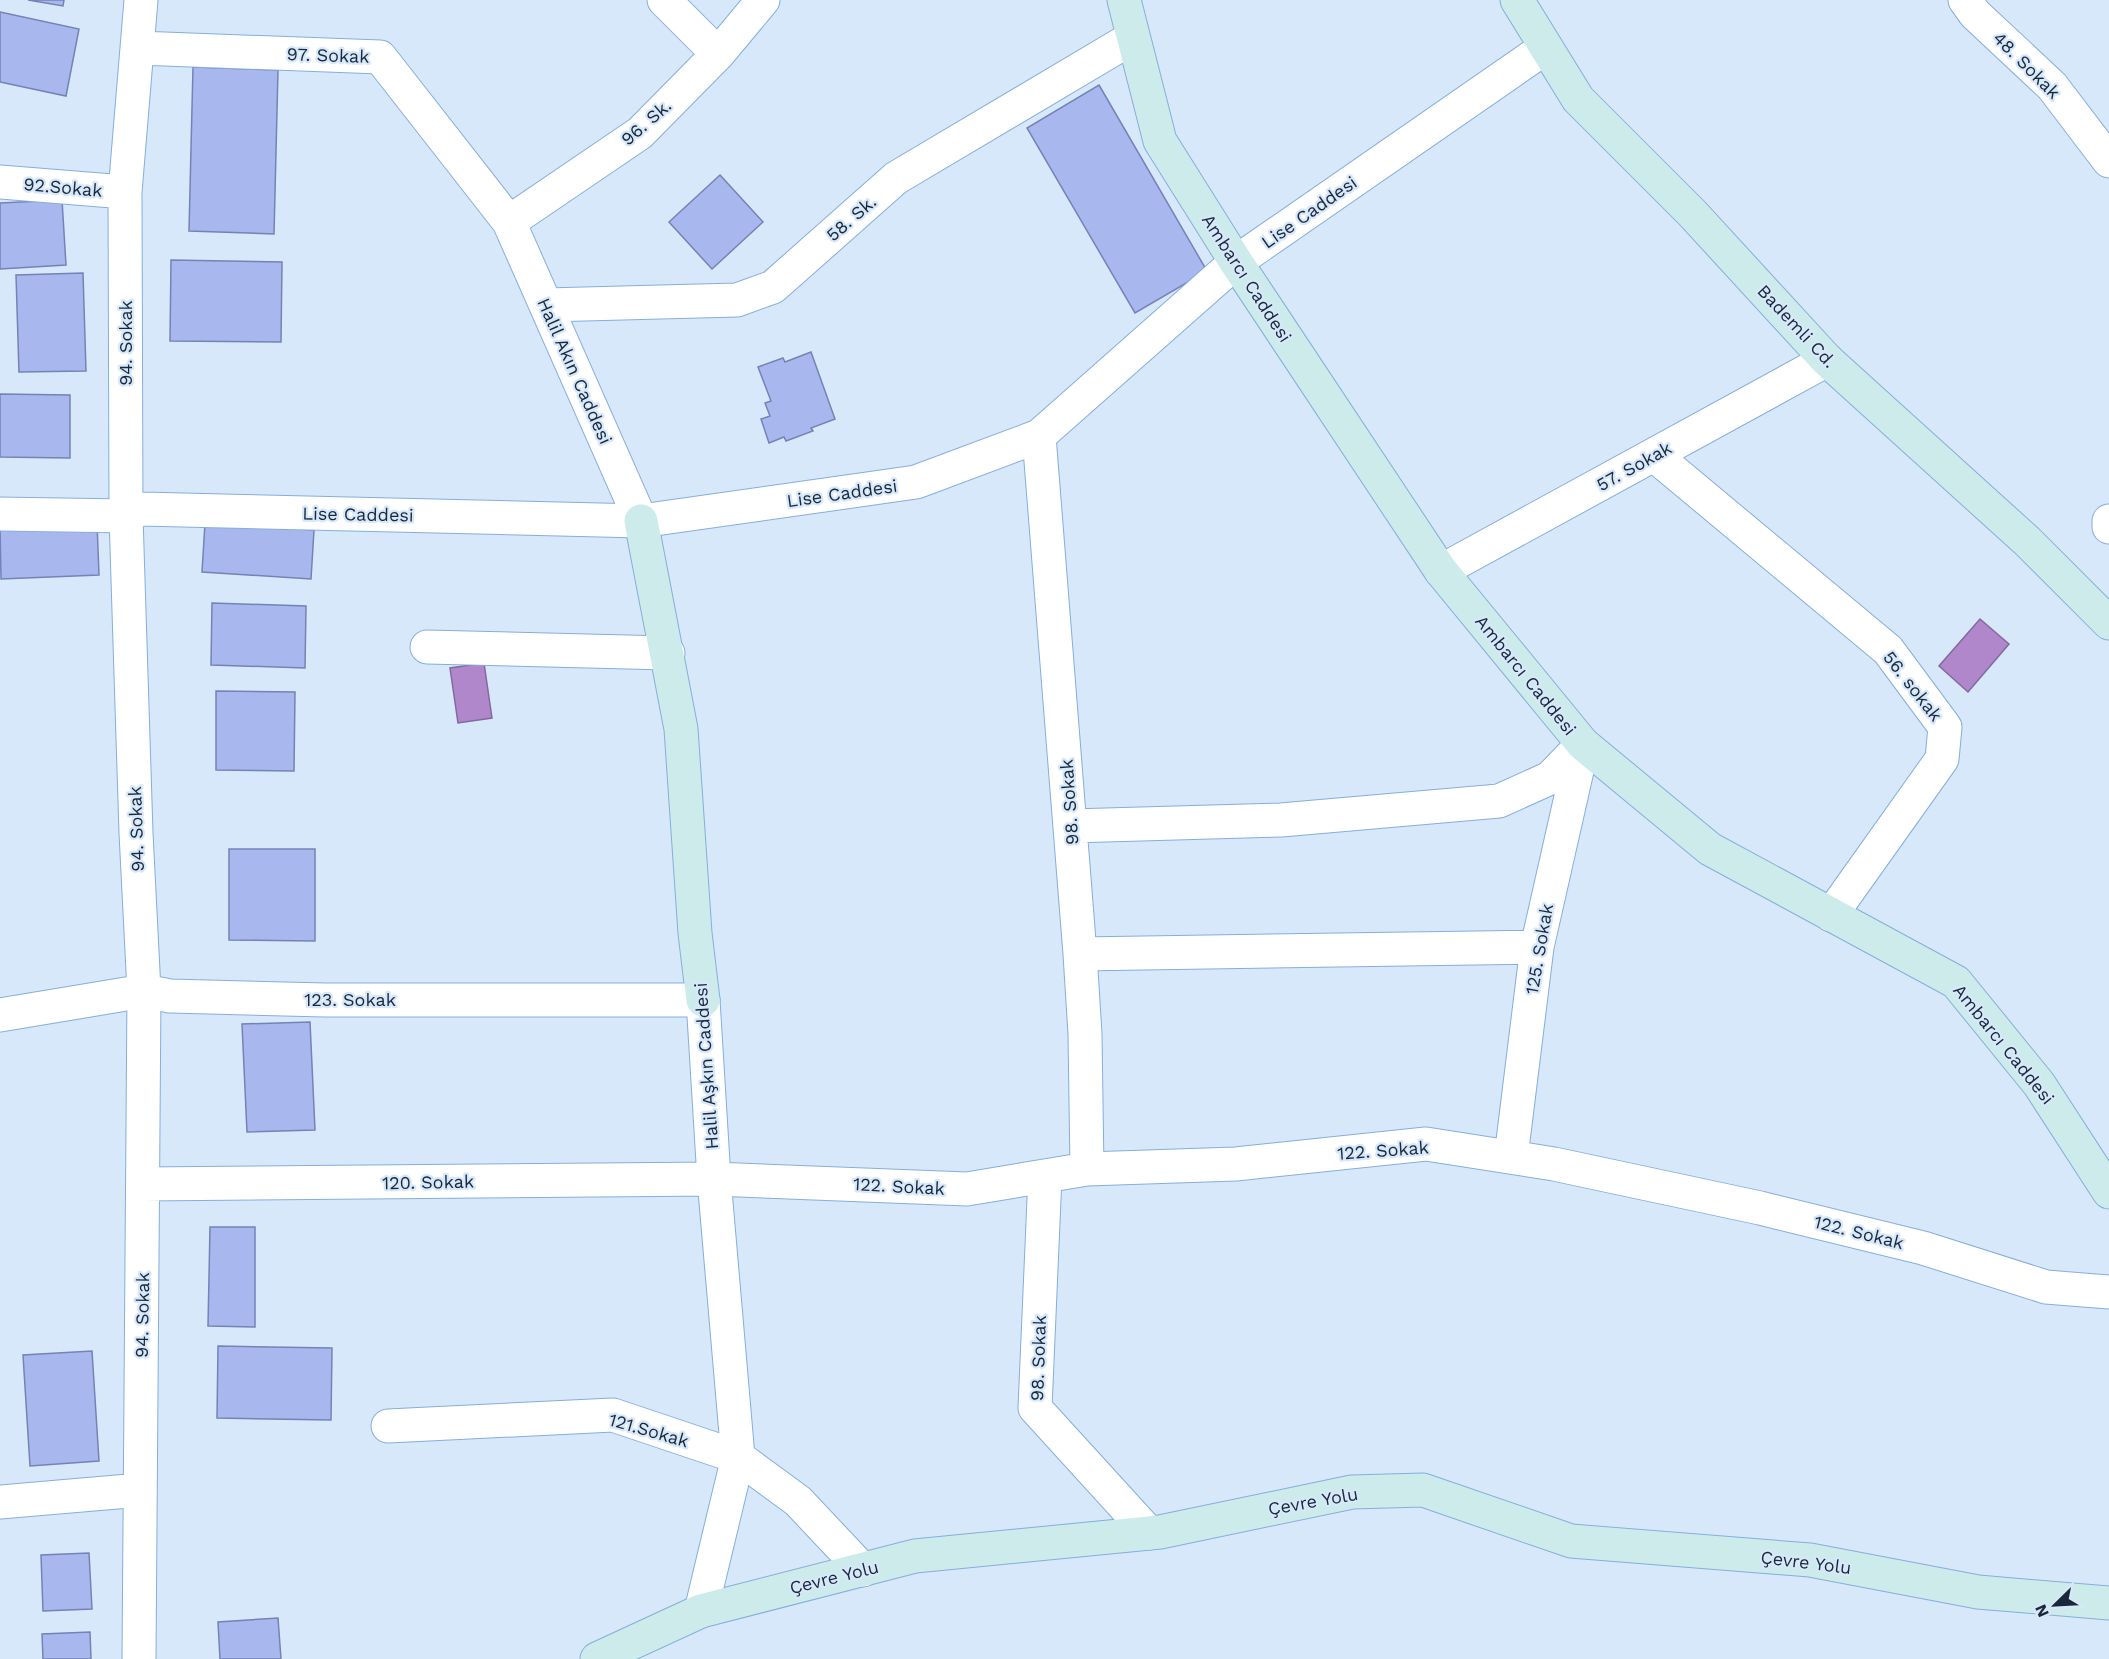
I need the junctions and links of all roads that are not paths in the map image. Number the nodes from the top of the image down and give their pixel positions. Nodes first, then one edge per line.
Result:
1 (141, 0) edge
2 (664, 0) edge
3 (763, 0) edge
4 (1124, 0) edge
5 (1517, 0) edge
6 (1965, 0) edge
7 (1132, 38) junction
8 (138, 48) junction
9 (1545, 48) junction
10 (718, 54) junction
11 (2109, 161) edge
12 (0, 182) edge
13 (125, 192) junction
14 (510, 222) junction
15 (1236, 262) junction
16 (546, 305) junction
17 (1827, 360) junction
18 (1039, 435) junction
19 (1654, 455) junction
20 (0, 514) edge
21 (126, 516) junction
22 (641, 521) junction
23 (2109, 521) edge
24 (2109, 527) edge
25 (1442, 571) junction
26 (2109, 623) edge
27 (428, 647) dead end
28 (668, 653) junction
29 (1583, 744) junction
30 (1071, 826) junction
31 (1831, 915) junction
32 (1537, 947) junction
33 (1080, 954) junction
34 (144, 991) junction
35 (703, 1000) junction
36 (0, 1015) edge
37 (1511, 1157) junction
38 (1087, 1169) junction
39 (1045, 1176) junction
40 (714, 1179) junction
41 (143, 1184) junction
42 (2109, 1192) edge
43 (2109, 1292) edge
44 (388, 1426) dead end
45 (738, 1457) junction
46 (140, 1490) junction
47 (0, 1502) edge
48 (1149, 1533) junction
49 (863, 1570) junction
50 (2109, 1603) edge
51 (701, 1611) junction
52 (139, 1659) edge
53 (597, 1659) edge

1 - 8 street, 94. Sokak
2 - 10 street
3 - 10 street, 96. Sk.
4 - 7 street, Ambarcı Caddesi
5 - 9 street, Bademli Cd.
6 - 11 street, 48. Sokak
7 - 15 street, Ambarcı Caddesi
7 - 16 street, 58. Sk.
8 - 13 street, 94. Sokak
8 - 14 street, 97. Sokak
9 - 15 street, Lise Caddesi
9 - 17 street, Bademli Cd.
10 - 14 street, 96. Sk.
12 - 13 street, 92.Sokak
13 - 21 street, 94. Sokak
14 - 16 street, Halil Akın Caddesi
15 - 18 street, Lise Caddesi
15 - 25 street, Ambarcı Caddesi
16 - 22 street, Halil Akın Caddesi
17 - 19 street, 57. Sokak
17 - 26 street, Bademli Cd.
18 - 22 street, Lise Caddesi
18 - 30 street, 98. Sokak
19 - 25 street, 57. Sokak
19 - 31 street, 56. sokak
20 - 21 street, Lise Caddesi
21 - 22 street, Lise Caddesi
21 - 34 street, 94. Sokak
22 - 28 street, Halil Aşkın Caddesi
23 - 24 street
25 - 29 street, Ambarcı Caddesi
27 - 28 street
28 - 35 street, Halil Aşkın Caddesi
29 - 30 street
29 - 31 street, Ambarcı Caddesi
29 - 32 street, 125. Sokak
30 - 33 street, 98. Sokak
31 - 42 street, Ambarcı Caddesi
32 - 33 street
32 - 37 street, 125. Sokak
33 - 38 street, 98. Sokak
34 - 35 street, 123. Sokak
34 - 36 street, 123. Sokak
34 - 41 street, 94. Sokak
35 - 40 street, Halil Aşkın Caddesi
37 - 38 street, 122. Sokak
37 - 43 street, 122. Sokak
38 - 39 street, 122. Sokak
39 - 40 street, 122. Sokak
39 - 48 street, 98. Sokak
40 - 41 street, 120. Sokak
40 - 45 street, Halil Aşkın Caddesi
41 - 46 street, 94. Sokak
44 - 45 street, 121.Sokak
45 - 49 street, 121.Sokak
45 - 51 street, Halil Aşkın Caddesi
46 - 47 street
46 - 52 street, 94. Sokak
48 - 49 street, Çevre Yolu
48 - 50 street, Çevre Yolu
49 - 51 street, Çevre Yolu
51 - 53 street, Çevre Yolu

